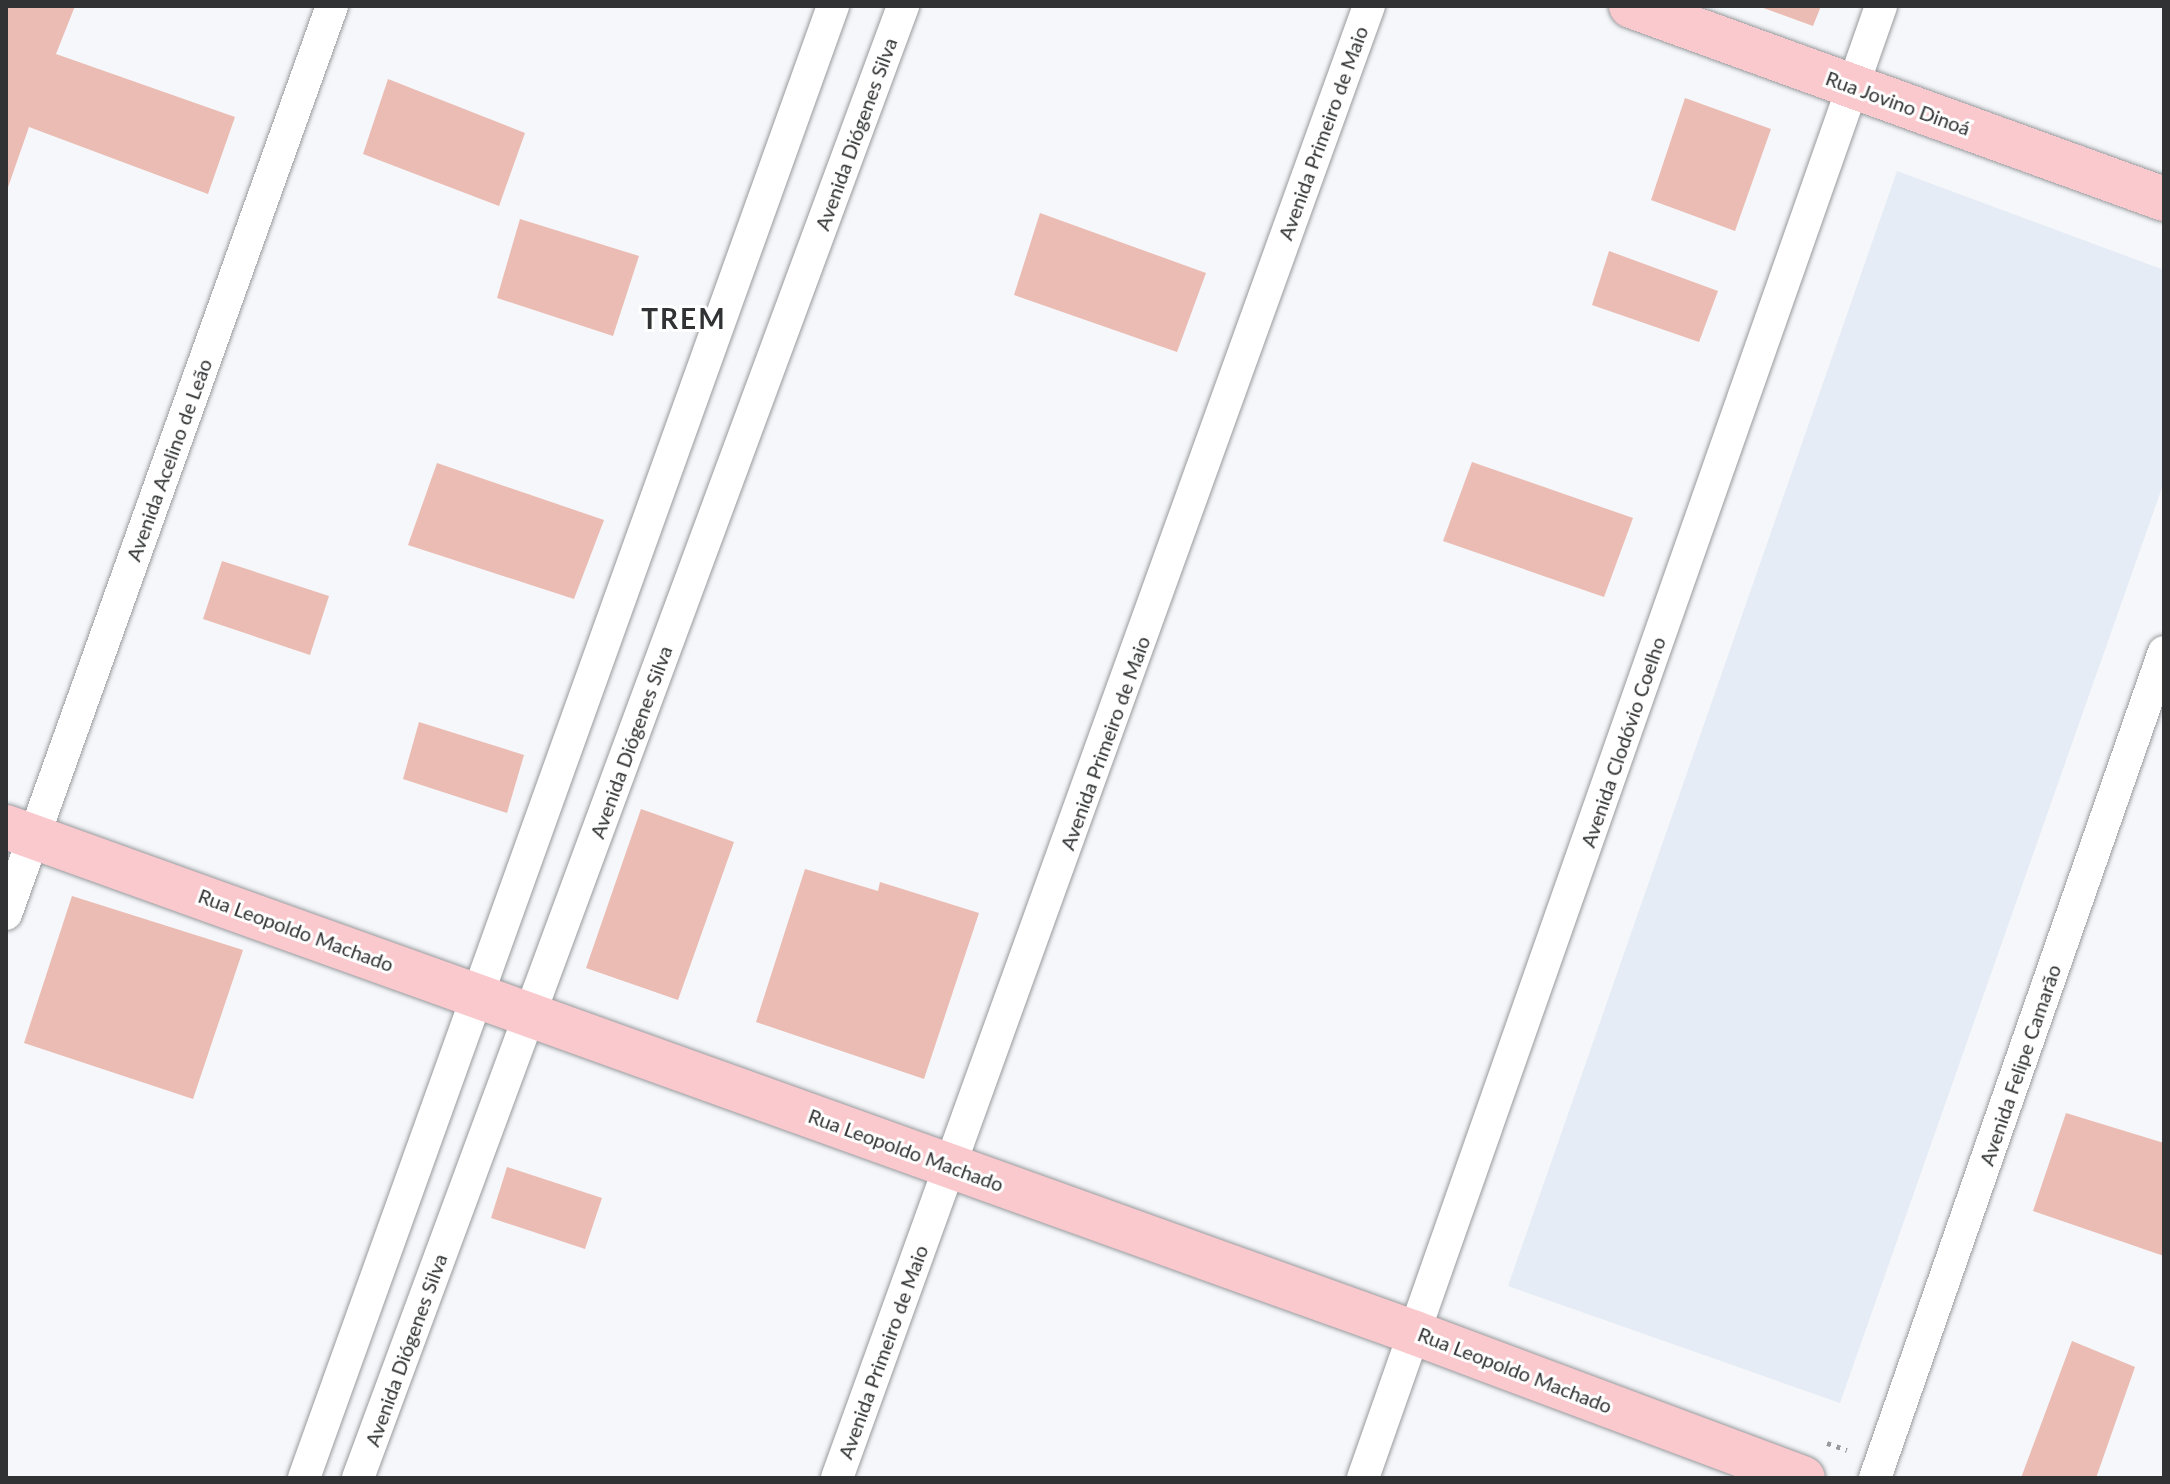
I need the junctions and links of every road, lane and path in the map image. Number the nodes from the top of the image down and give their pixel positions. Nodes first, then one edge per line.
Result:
1 (332, 6) edge
2 (833, 6) edge
3 (903, 6) edge
4 (1369, 6) edge
5 (1631, 6) edge
6 (1881, 6) edge
7 (1853, 86) junction
8 (2164, 199) edge
9 (2164, 652) edge
10 (20, 832) edge
11 (6, 914) edge
12 (475, 994) junction
13 (531, 1014) junction
14 (952, 1166) junction
15 (1415, 1333) junction
16 (304, 1478) edge
17 (358, 1478) edge
18 (837, 1478) edge
19 (1363, 1478) edge
20 (1803, 1478) edge
21 (1875, 1478) edge

1 - 10 street, Avenida Acelino de Leão
2 - 12 street
3 - 13 street, Avenida Diógenes Silva
4 - 14 street, Avenida Primeiro de Maio
5 - 7 main road, Rua Jovino Dinoá
6 - 7 street, Avenida Clodóvio Coelho
7 - 8 main road, Rua Jovino Dinoá
7 - 15 street, Avenida Clodóvio Coelho
9 - 21 street, Avenida Felipe Camarão
10 - 11 street, Avenida Acelino de Leão
10 - 12 main road, Rua Leopoldo Machado
12 - 13 main road, Rua Leopoldo Machado
12 - 16 street
13 - 14 main road, Rua Leopoldo Machado
13 - 17 street, Avenida Diógenes Silva
14 - 15 main road, Rua Leopoldo Machado
14 - 18 street, Avenida Primeiro de Maio
15 - 19 street, Avenida Clodóvio Coelho
15 - 20 main road, Rua Leopoldo Machado

